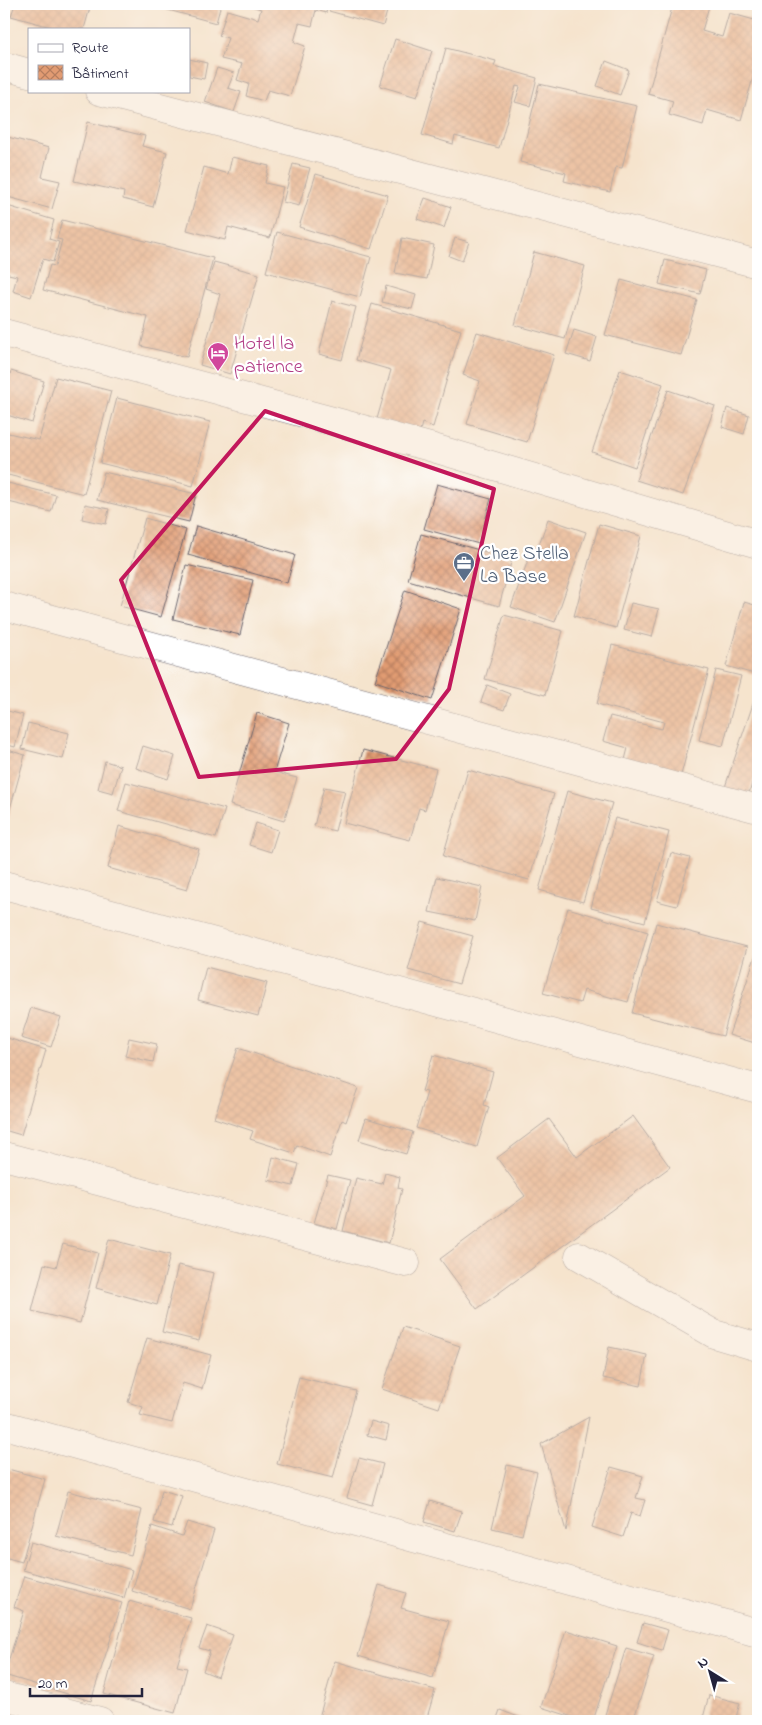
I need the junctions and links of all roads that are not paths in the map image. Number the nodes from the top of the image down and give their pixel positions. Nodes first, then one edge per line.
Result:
1 (4, 66) edge
2 (28, 73) edge
3 (103, 92) edge
4 (758, 264) edge
5 (4, 333) edge
6 (758, 544) edge
7 (4, 606) edge
8 (758, 810) edge
9 (4, 885) edge
10 (758, 1090) edge
11 (4, 1156) edge
12 (579, 1256) dead end
13 (406, 1263) dead end
14 (758, 1348) edge
15 (4, 1425) edge
16 (758, 1633) edge
17 (4, 1696) edge
18 (100, 1721) edge

1 - 2 street
3 - 4 street
5 - 6 street
7 - 8 street
9 - 10 street
11 - 13 street
12 - 14 street
15 - 16 street
17 - 18 street

